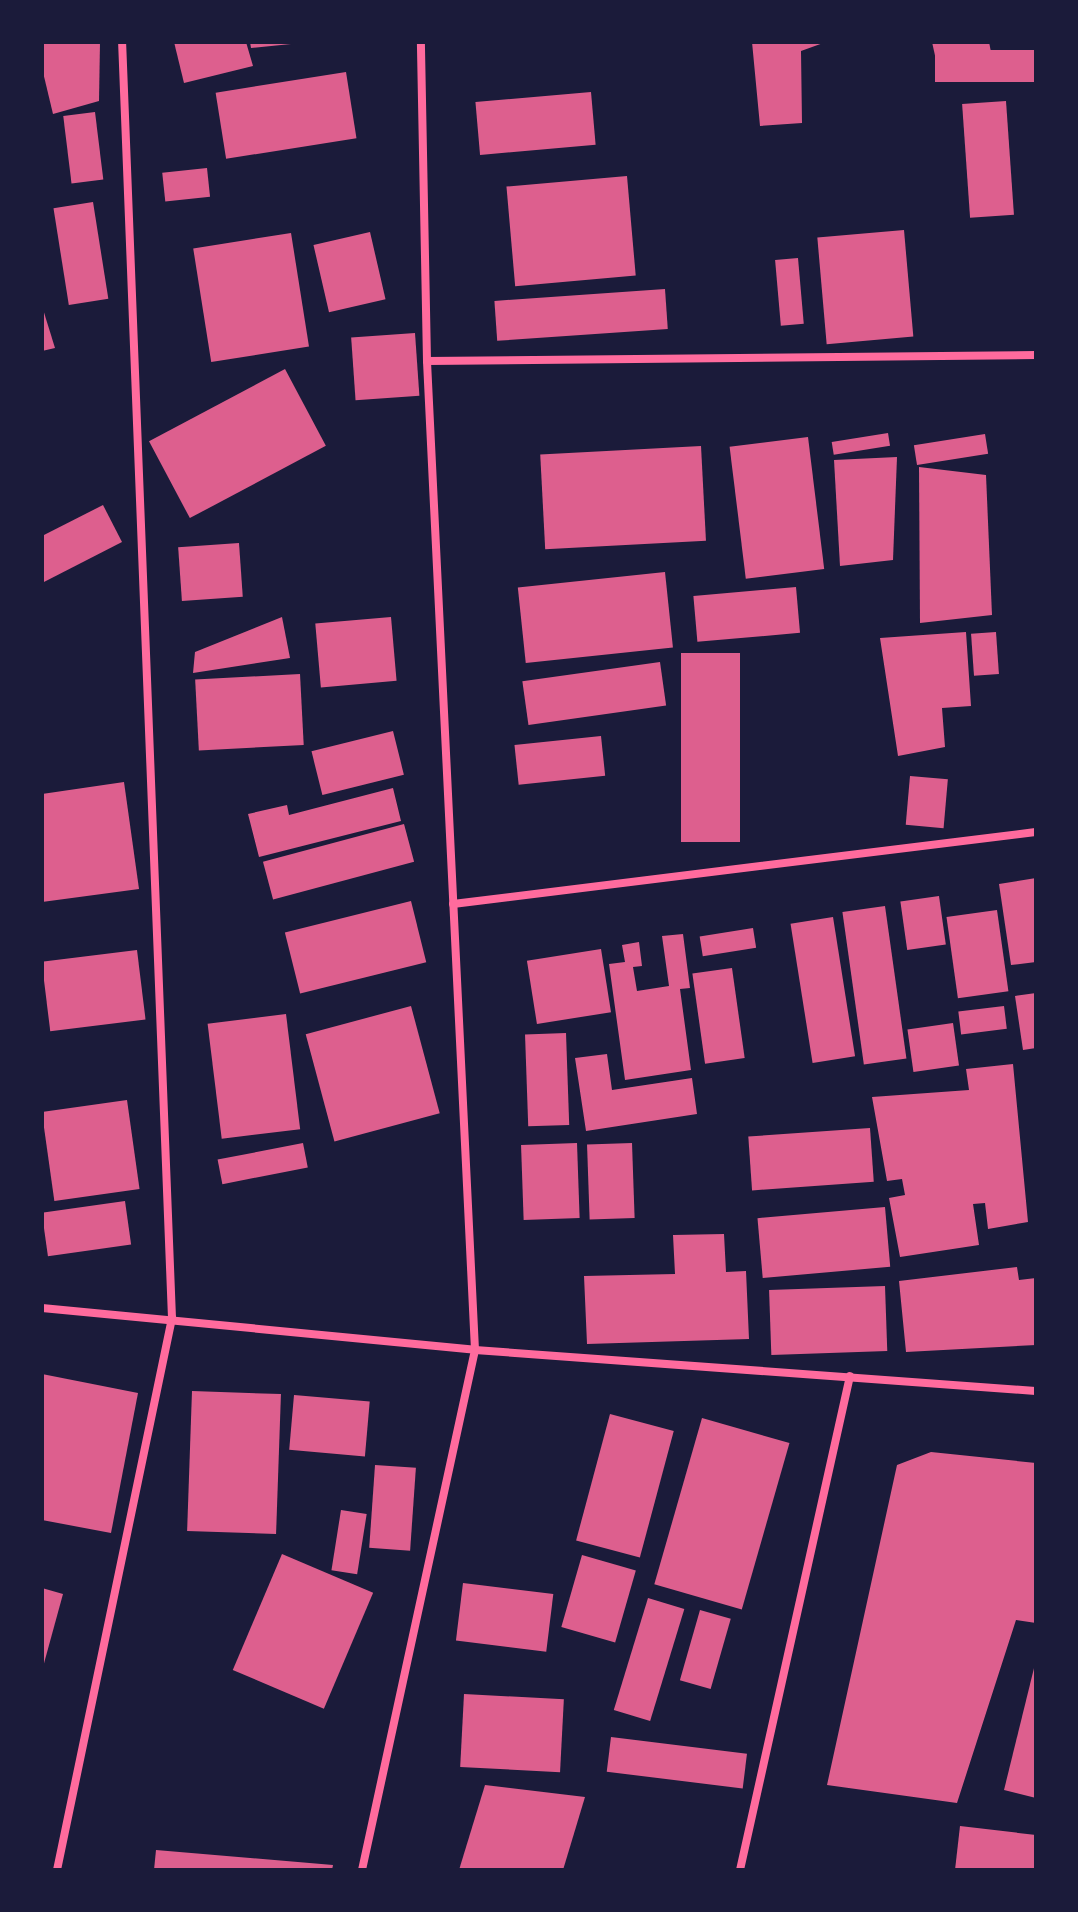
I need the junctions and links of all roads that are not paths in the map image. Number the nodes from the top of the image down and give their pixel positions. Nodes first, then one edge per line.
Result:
1 (122, 42) edge
2 (421, 42) edge
3 (1036, 355) edge
4 (427, 361) junction
5 (1036, 832) edge
6 (453, 904) junction
7 (42, 1308) edge
8 (172, 1318) junction
9 (475, 1350) junction
10 (850, 1376) junction
11 (1036, 1391) edge
12 (57, 1870) edge
13 (362, 1870) edge
14 (740, 1870) edge

1 - 8 street
2 - 4 street
3 - 4 street
4 - 6 street
5 - 6 street
6 - 9 street
7 - 8 street
8 - 9 street
8 - 12 street
9 - 10 street
9 - 13 street
10 - 11 street
10 - 14 street

